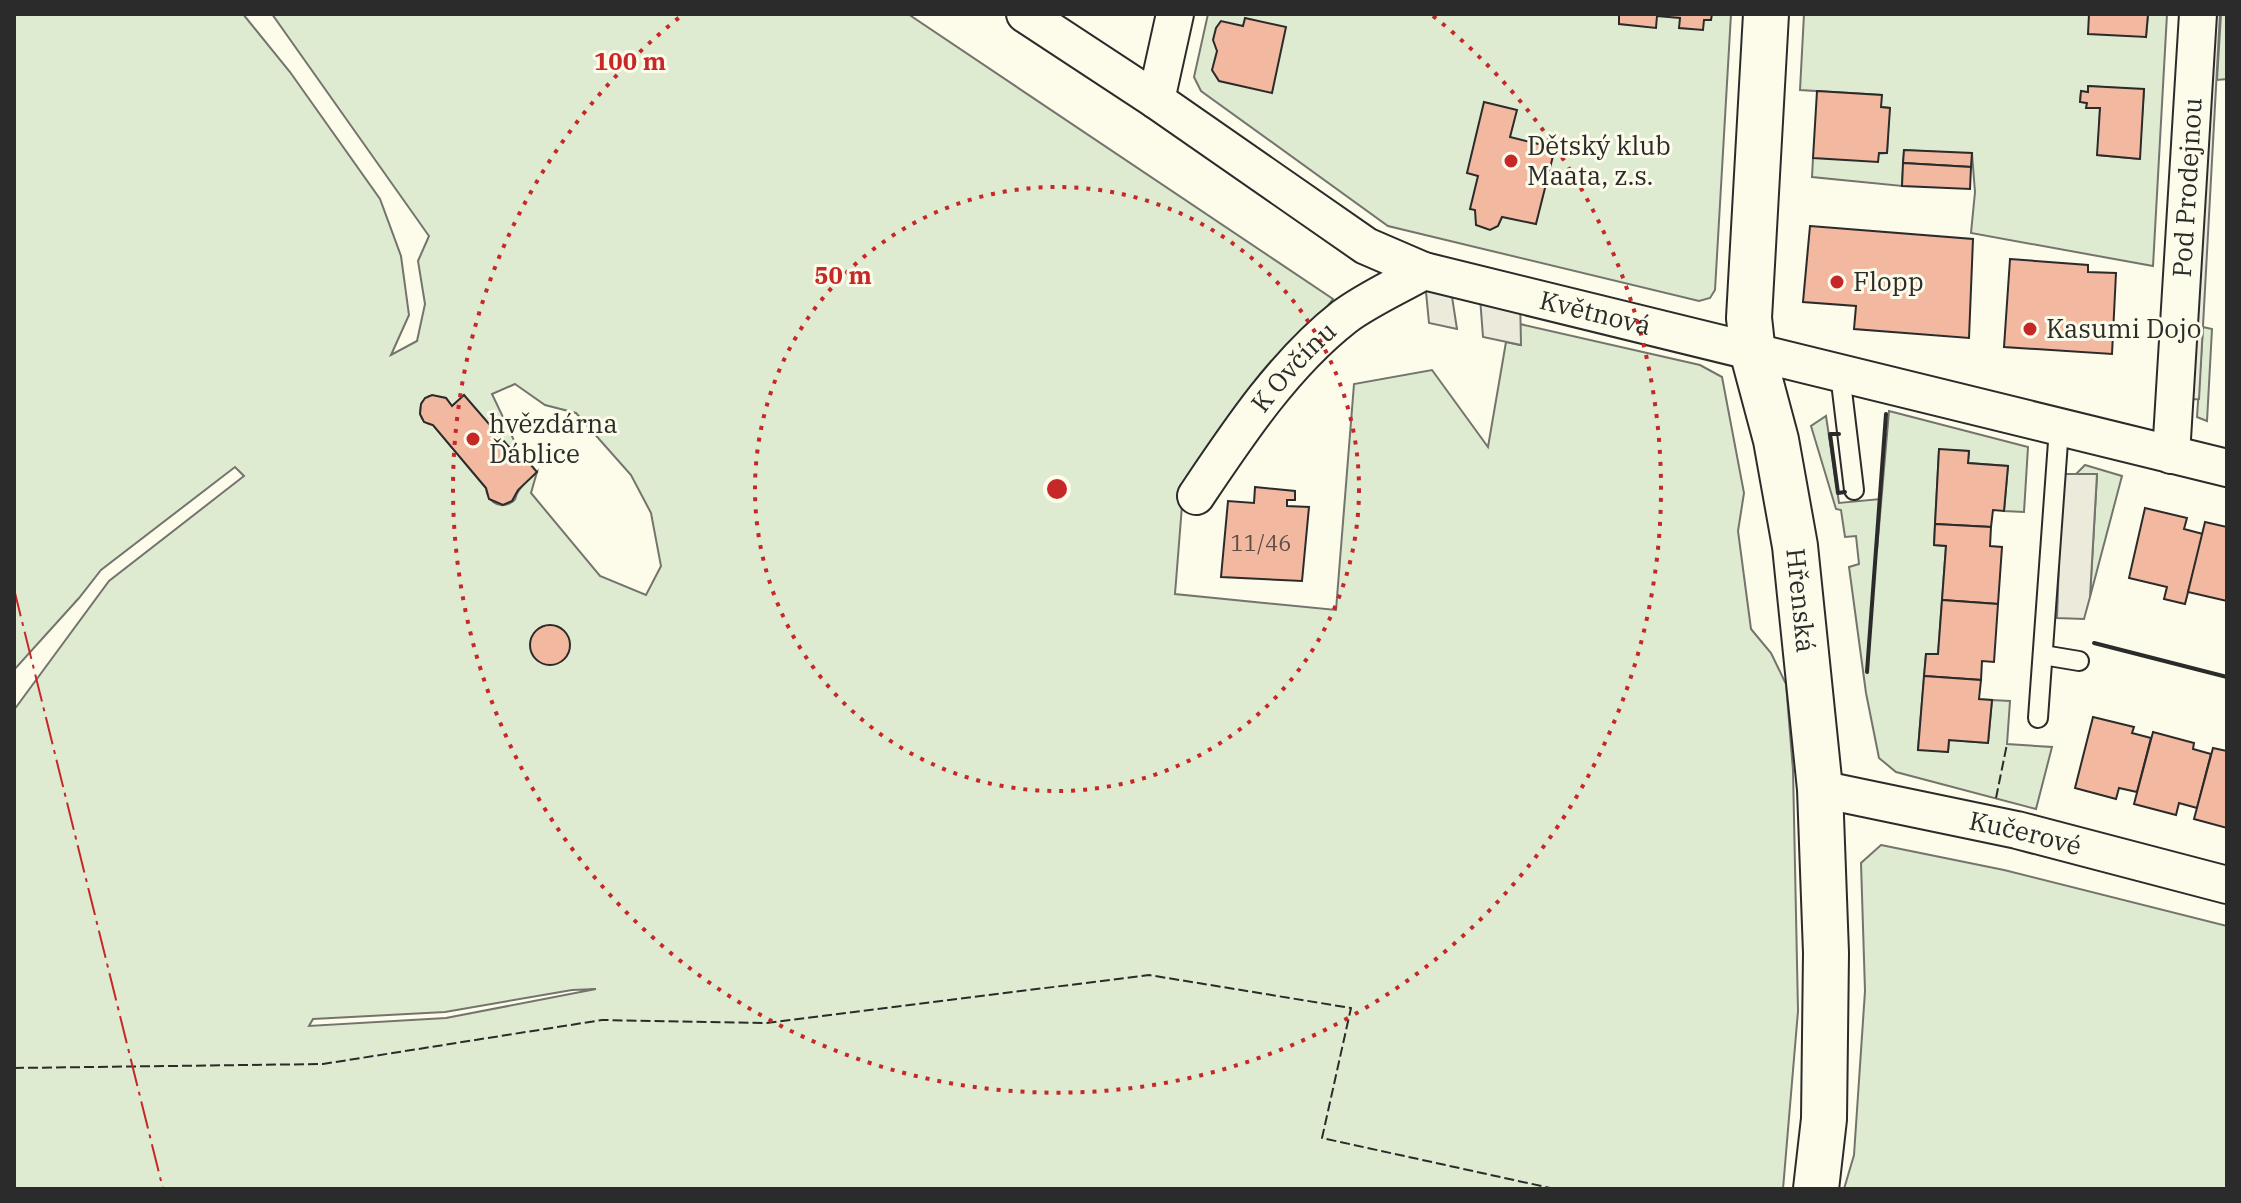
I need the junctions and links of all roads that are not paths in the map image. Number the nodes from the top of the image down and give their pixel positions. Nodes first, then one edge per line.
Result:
1 (1025, 14) edge
2 (1175, 14) edge
3 (1766, 14) edge
4 (2198, 14) edge
5 (1156, 100) junction
6 (1424, 271) junction
7 (1753, 354) junction
8 (1840, 374) junction
9 (2059, 428) junction
10 (2171, 455) junction
11 (2227, 468) edge
12 (1854, 490) dead end
13 (1196, 496) dead end
14 (2043, 655) junction
15 (2079, 661) dead end
16 (2038, 718) dead end
17 (1820, 789) junction
18 (2227, 885) edge
19 (1816, 1189) edge

1 - 5 street, Květnová
2 - 5 street
3 - 7 street, Hřenská
4 - 10 street, Pod Prodejnou
5 - 6 street, Květnová
6 - 7 street, Květnová
6 - 13 street, K Ovčínu
7 - 8 street, Květnová
7 - 17 street, Hřenská
8 - 9 street, Květnová
8 - 12 lane
9 - 10 street, Květnová
9 - 14 lane
10 - 11 street, Květnová
14 - 15 lane
14 - 16 lane
17 - 18 street, Kučerové
17 - 19 street, Hřenská

